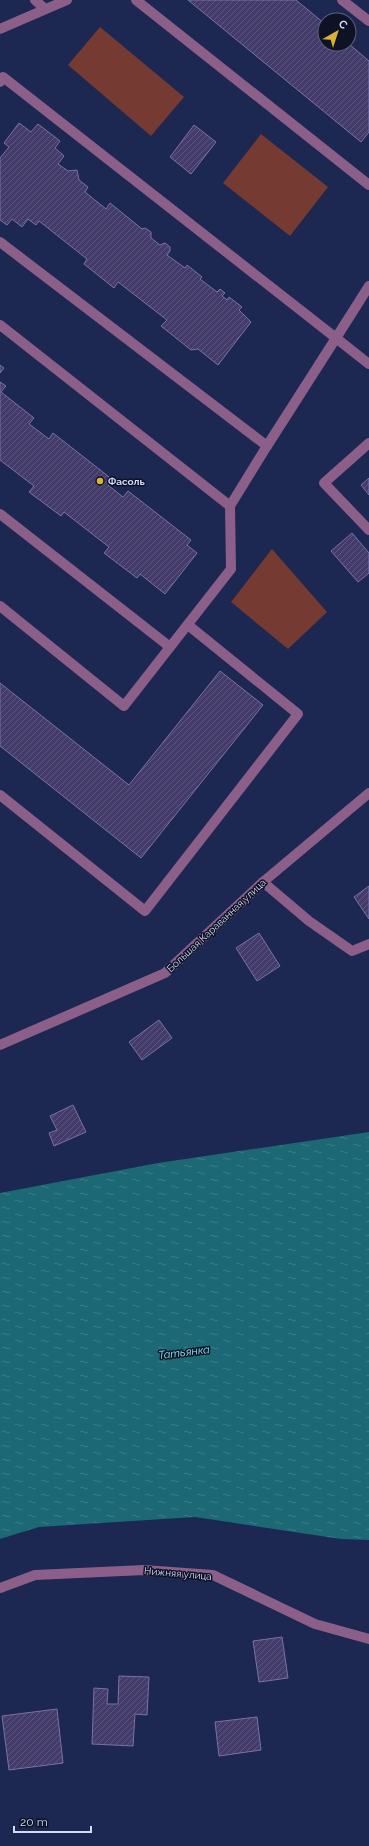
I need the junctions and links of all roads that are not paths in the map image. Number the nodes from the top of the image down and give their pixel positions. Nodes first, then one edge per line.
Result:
1 (35, 0) edge
2 (67, 0) edge
3 (136, 0) edge
4 (342, 0) edge
5 (45, 9) junction
6 (369, 21) edge
7 (0, 29) edge
8 (1, 78) edge
9 (369, 186) edge
10 (0, 242) edge
11 (369, 286) edge
12 (0, 325) edge
13 (336, 338) junction
14 (369, 364) edge
15 (369, 443) edge
16 (267, 446) junction
17 (230, 506) junction
18 (0, 514) edge
19 (369, 530) edge
20 (0, 606) edge
21 (188, 625) junction
22 (170, 647) junction
23 (369, 793) edge
24 (0, 795) edge
25 (263, 882) junction
26 (369, 944) edge
27 (0, 1045) edge
28 (0, 1588) edge
29 (369, 1639) edge

1 - 5 street
2 - 5 street
3 - 9 street
4 - 6 street
5 - 7 street
8 - 13 street
10 - 16 street
11 - 13 street
12 - 17 street
13 - 14 street
13 - 16 street
15 - 19 street
16 - 17 street
17 - 21 street
18 - 22 street
20 - 22 street
21 - 22 street
21 - 24 street
23 - 25 street, Большая Караванная улица
25 - 26 street
25 - 27 street, Большая Караванная улица
28 - 29 street, Нижняя улица

